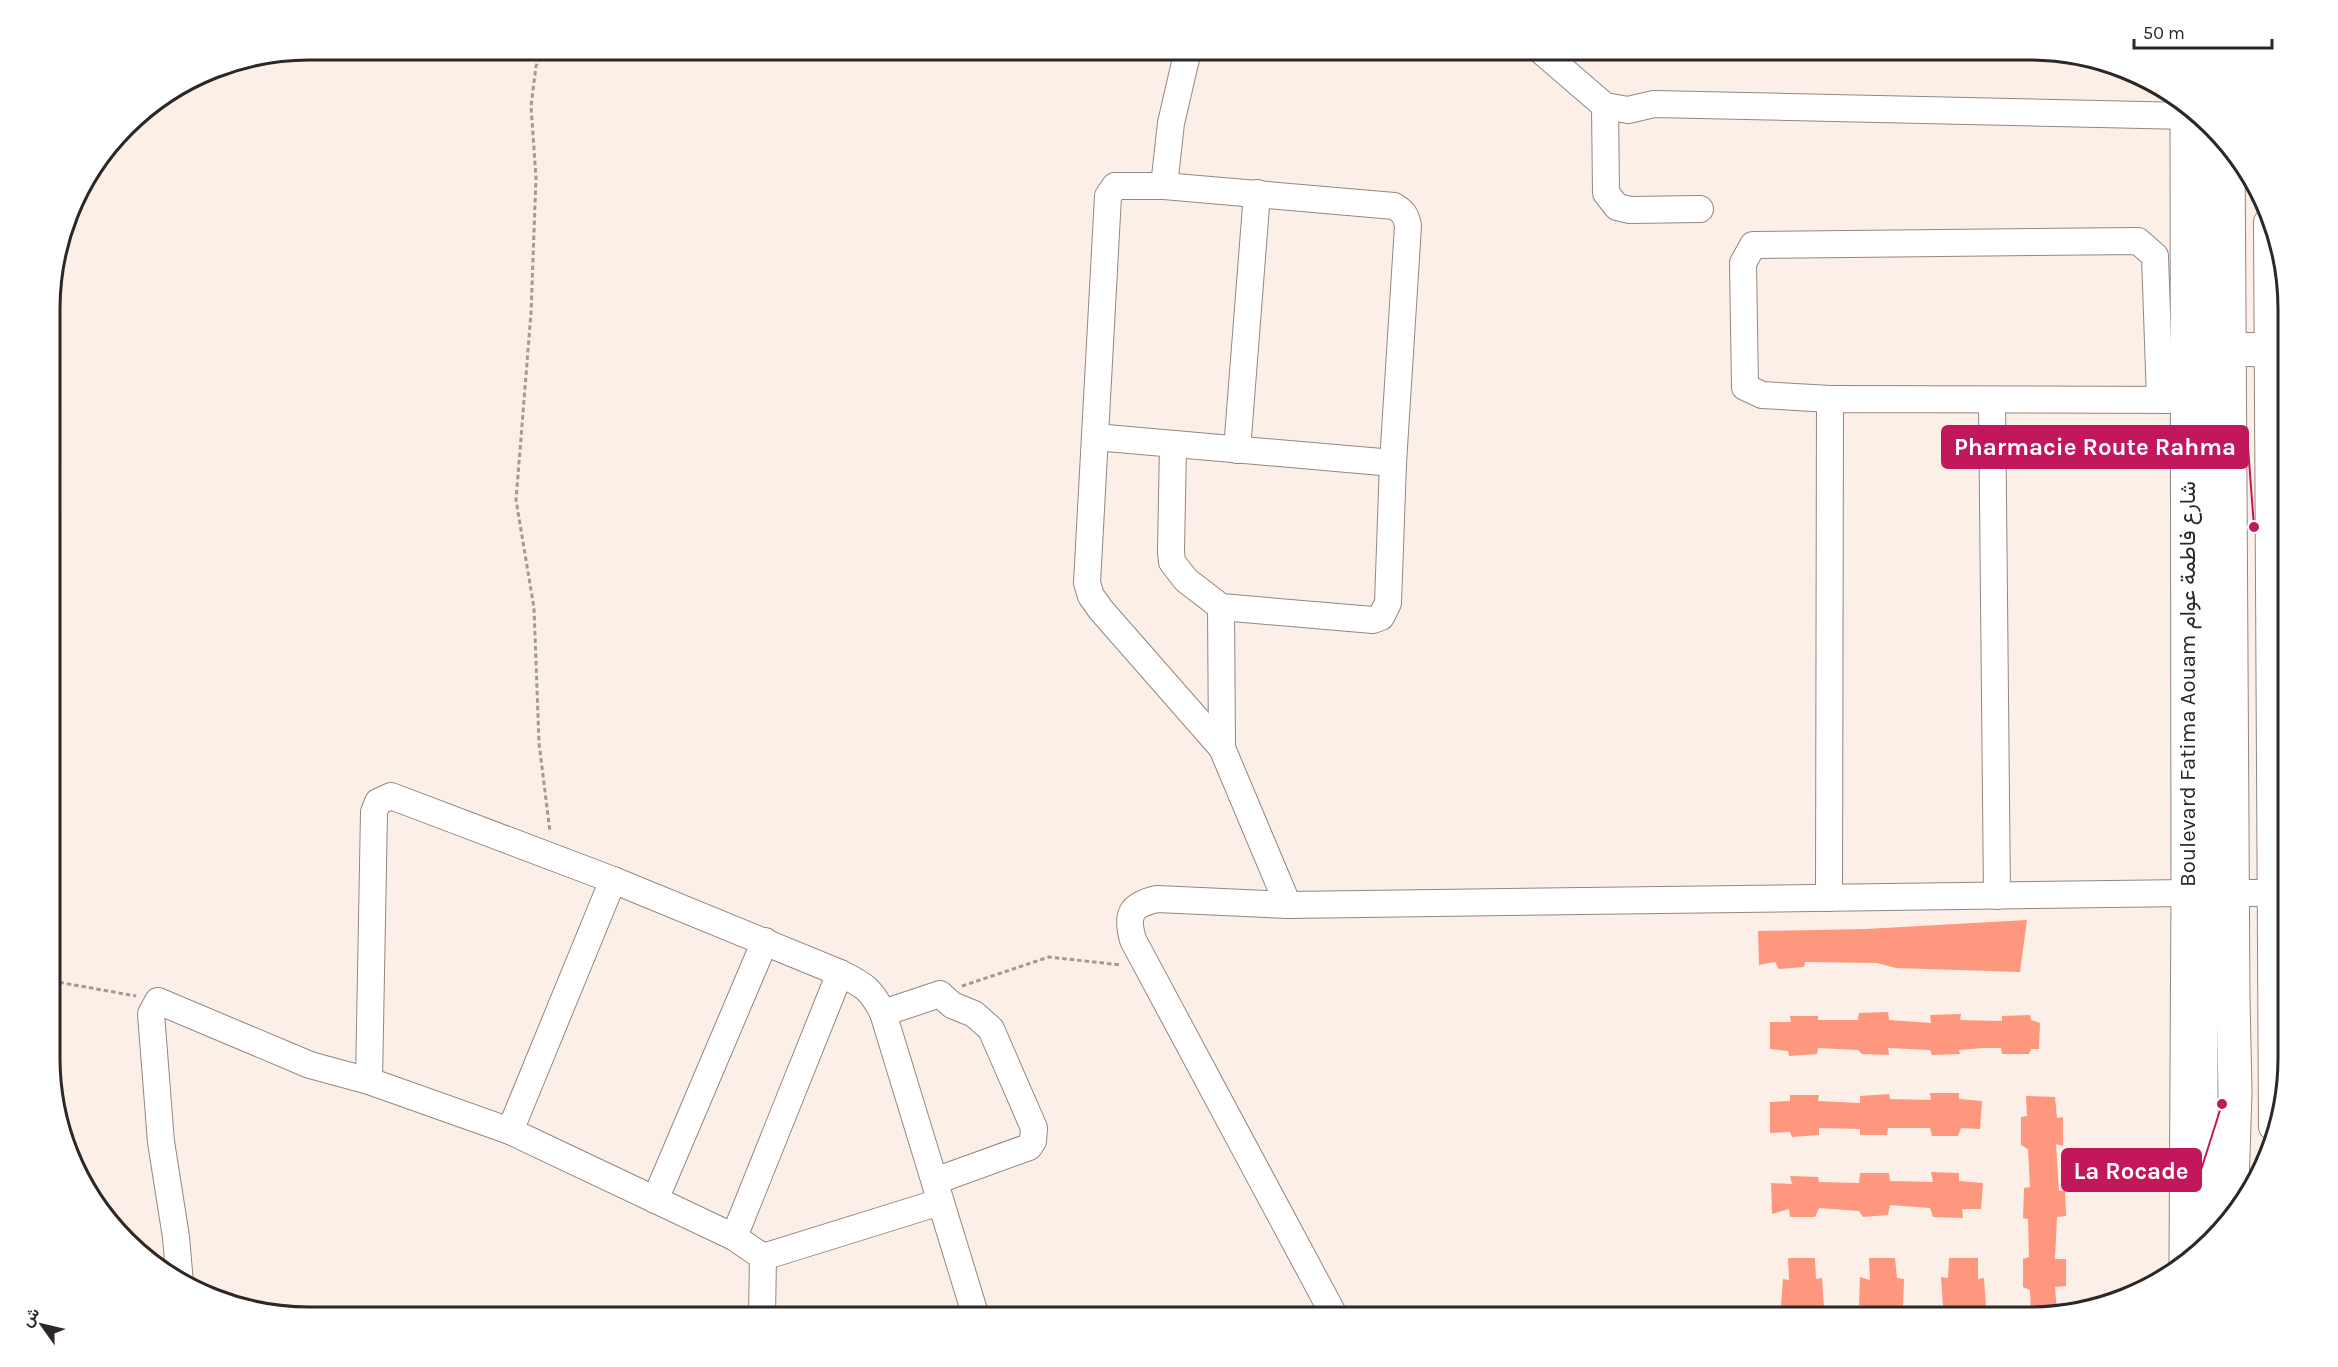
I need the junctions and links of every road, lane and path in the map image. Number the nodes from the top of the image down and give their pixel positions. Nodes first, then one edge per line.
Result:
1 (539, 60) edge
2 (1186, 60) edge
3 (1552, 60) edge
4 (1605, 106) junction
5 (2184, 115) edge
6 (2194, 123) edge
7 (2195, 124) edge
8 (2228, 161) edge
9 (1164, 186) junction
10 (1257, 193) junction
11 (1700, 209) dead end
12 (2267, 237) edge
13 (2229, 350) junction
14 (2278, 350) edge
15 (1830, 399) junction
16 (1992, 400) junction
17 (2174, 400) junction
18 (1095, 437) junction
19 (1173, 444) junction
20 (1237, 450) junction
21 (1393, 463) junction
22 (1221, 607) junction
23 (1222, 748) junction
24 (554, 858) junction
25 (613, 880) junction
26 (2209, 893) junction
27 (2278, 893) edge
28 (1997, 896) junction
29 (1829, 898) junction
30 (1288, 905) junction
31 (2278, 926) edge
32 (765, 942) junction
33 (1146, 966) junction
34 (840, 973) junction
35 (60, 983) edge
36 (940, 994) junction
37 (158, 1001) junction
38 (883, 1013) junction
39 (369, 1081) junction
40 (2273, 1108) edge
41 (510, 1131) junction
42 (938, 1191) junction
43 (656, 1200) junction
44 (2231, 1202) edge
45 (2212, 1226) edge
46 (2205, 1234) edge
47 (734, 1237) junction
48 (2187, 1250) edge
49 (763, 1257) junction
50 (179, 1270) edge
51 (762, 1307) edge
52 (973, 1307) edge
53 (1330, 1307) edge

1 - 24 path
2 - 9 street
3 - 4 street
4 - 5 street
4 - 11 street
6 - 17 main road, Boulevard Fatima Aouam شارع فاطمة عوام
7 - 26 street
8 - 13 main road, Boulevard Fatima Aouam شارع فاطمة عوام
9 - 10 street
9 - 18 street
10 - 20 street
10 - 21 street
12 - 14 street
13 - 14 main road
13 - 26 main road, Boulevard Fatima Aouam شارع فاطمة عوام
15 - 16 street
15 - 17 street
15 - 29 street
16 - 17 street
16 - 28 street
17 - 26 main road, Boulevard Fatima Aouam شارع فاطمة عوام
18 - 19 street
18 - 23 street
19 - 20 street
19 - 22 street
20 - 21 street
21 - 22 street
22 - 23 street
23 - 30 street
24 - 25 street
24 - 39 street
25 - 32 street
25 - 41 street
26 - 27 street
26 - 28 street
26 - 44 main road, Boulevard Fatima Aouam شارع فاطمة عوام
26 - 45 street
26 - 46 street
26 - 48 main road, Boulevard Fatima Aouam شارع فاطمة عوام
28 - 29 street
29 - 30 street
30 - 33 street
31 - 40 street
32 - 34 street
32 - 43 street
33 - 36 path
33 - 53 street
34 - 38 street
34 - 47 street
35 - 37 path
36 - 38 street
36 - 42 street
37 - 39 street
37 - 50 street
38 - 42 street
39 - 41 street
41 - 43 street
42 - 49 street
42 - 52 street
43 - 47 street
47 - 49 street
49 - 51 street

